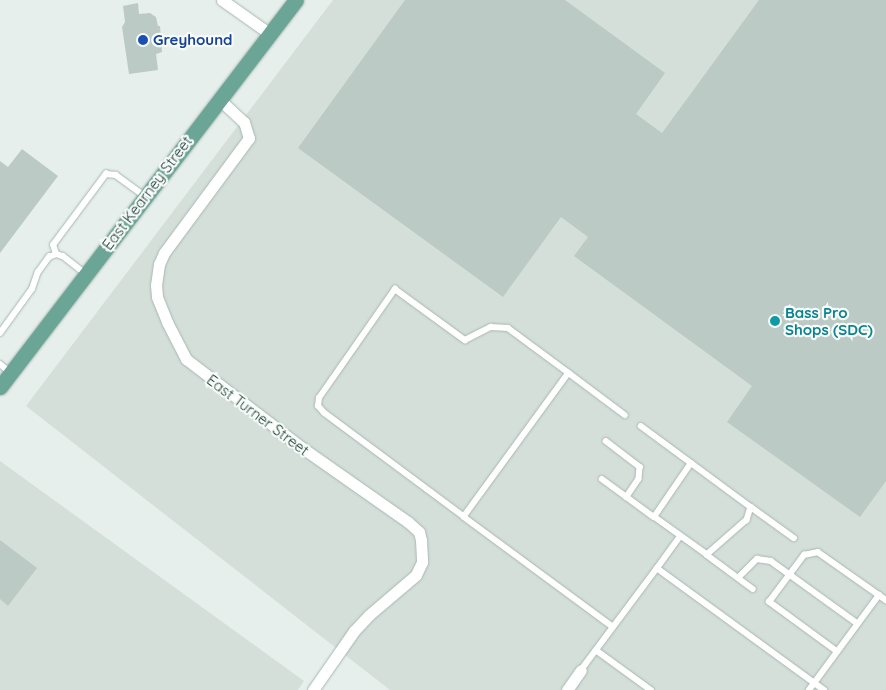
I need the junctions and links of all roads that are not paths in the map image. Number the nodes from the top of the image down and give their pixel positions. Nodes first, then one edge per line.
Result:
1 (222, 0) edge
2 (296, 0) edge
3 (270, 34) junction
4 (219, 100) junction
5 (145, 196) junction
6 (56, 254) junction
7 (86, 274) junction
8 (0, 333) edge
9 (6, 368) edge
10 (569, 373) junction
11 (0, 387) edge
12 (625, 414) dead end
13 (641, 426) dead end
14 (606, 441) dead end
15 (691, 463) junction
16 (602, 479) dead end
17 (628, 497) junction
18 (751, 507) junction
19 (464, 517) junction
20 (654, 517) junction
21 (680, 536) junction
22 (794, 538) dead end
23 (707, 555) junction
24 (657, 568) junction
25 (790, 575) junction
26 (738, 578) junction
27 (753, 589) dead end
28 (879, 594) junction
29 (886, 600) edge
30 (857, 624) junction
31 (614, 626) junction
32 (596, 650) junction
33 (836, 651) junction
34 (581, 670) joint
35 (814, 682) junction
36 (313, 690) edge
37 (566, 690) edge
38 (651, 690) edge
39 (808, 690) edge
40 (824, 690) edge

1 - 3 street
2 - 3 main road, East Kearney Street
3 - 4 main road, East Kearney Street
4 - 5 main road, East Kearney Street
4 - 36 street, East Turner Street
5 - 6 lane
5 - 7 main road, East Kearney Street
6 - 7 lane
6 - 8 lane
7 - 9 main road, East Kearney Street
9 - 11 main road, East Kearney Street
10 - 12 lane
10 - 19 lane
10 - 19 lane
13 - 15 lane
14 - 17 lane
15 - 18 lane
15 - 20 lane
16 - 17 lane
17 - 20 lane
18 - 22 lane
18 - 23 lane
19 - 31 lane
20 - 21 lane
21 - 23 lane
21 - 24 lane
23 - 26 lane
24 - 31 lane
24 - 35 lane
25 - 26 lane
25 - 28 lane
25 - 30 lane
25 - 33 lane
26 - 27 lane
28 - 29 lane
28 - 30 lane
30 - 33 lane
31 - 32 lane
32 - 34 lane
32 - 38 lane
33 - 35 lane
34 - 37 street
35 - 39 lane
35 - 40 lane

